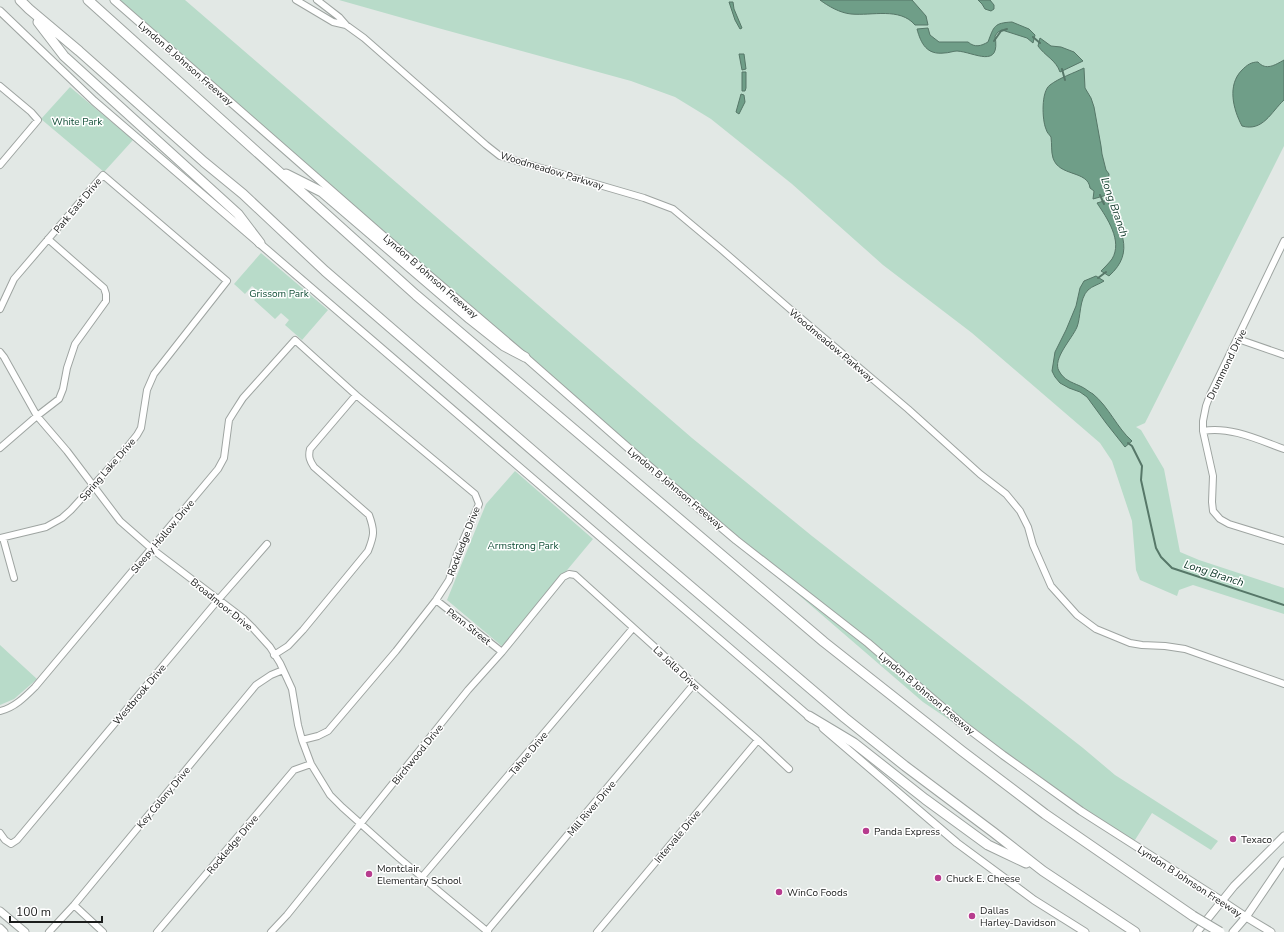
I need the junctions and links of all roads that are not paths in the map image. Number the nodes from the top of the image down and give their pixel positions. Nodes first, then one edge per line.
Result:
1 (20, 0) edge
2 (88, 0) edge
3 (114, 0) edge
4 (296, 0) edge
5 (317, 0) edge
6 (29, 9) junction
7 (0, 11) edge
8 (346, 25) junction
9 (0, 86) edge
10 (0, 165) edge
11 (275, 169) junction
12 (48, 239) junction
13 (1284, 241) edge
14 (260, 243) junction
15 (1282, 250) edge
16 (227, 281) joint
17 (0, 309) edge
18 (1238, 339) junction
19 (295, 340) joint
20 (0, 352) edge
21 (1284, 355) edge
22 (525, 357) junction
23 (356, 395) junction
24 (37, 416) junction
25 (1204, 430) junction
26 (0, 448) edge
27 (1284, 448) edge
28 (93, 486) junction
29 (1, 538) edge
30 (1284, 541) edge
31 (267, 544) dead end
32 (152, 549) junction
33 (563, 577) joint
34 (14, 578) dead end
35 (218, 600) junction
36 (436, 600) junction
37 (633, 628) junction
38 (502, 652) junction
39 (274, 655) junction
40 (283, 670) junction
41 (694, 684) junction
42 (1284, 684) edge
43 (0, 712) edge
44 (809, 716) junction
45 (302, 740) junction
46 (758, 740) junction
47 (311, 764) junction
48 (789, 769) dead end
49 (360, 823) junction
50 (0, 833) edge
51 (1284, 836) edge
52 (1284, 862) edge
53 (1043, 871) junction
54 (422, 877) junction
55 (1222, 901) junction
56 (74, 905) junction
57 (0, 910) edge
58 (1246, 918) junction
59 (0, 928) edge
60 (4, 932) edge
61 (25, 932) edge
62 (49, 932) edge
63 (103, 932) edge
64 (157, 932) edge
65 (271, 932) edge
66 (488, 932) edge
67 (597, 932) edge
68 (1085, 932) edge
69 (1135, 932) edge
70 (1197, 932) edge
71 (1220, 932) edge
72 (1233, 932) edge
73 (1271, 932) edge

1 - 6 highway
2 - 11 highway, Lyndon B Johnson Freeway
3 - 22 main road, Lyndon B Johnson Freeway
4 - 8 street, Woodmeadow Parkway
5 - 8 street, Woodmeadow Parkway
6 - 14 highway
6 - 53 highway
7 - 14 main road
8 - 42 street, Woodmeadow Parkway
9 - 10 street
11 - 22 highway
11 - 71 highway, Lyndon B Johnson Freeway, bridge
12 - 16 street, Park East Drive
12 - 17 street, Park East Drive
12 - 24 street
13 - 15 street, Drummond Drive
14 - 44 main road
15 - 18 street, Drummond Drive
16 - 28 street, Spring Lake Drive
18 - 21 street
18 - 25 street, Drummond Drive
19 - 23 street, Rockledge Drive
19 - 32 street, Sleepy Hollow Drive
20 - 24 street, Broadmoor Drive
22 - 55 main road, Lyndon B Johnson Freeway
23 - 36 street, Rockledge Drive
23 - 39 street
24 - 26 street
24 - 28 street, Broadmoor Drive
25 - 27 street
25 - 30 street, Drummond Drive
28 - 29 street, Spring Lake Drive
28 - 32 street, Broadmoor Drive
29 - 34 street
31 - 35 street, Westbrook Drive
32 - 35 street, Broadmoor Drive
32 - 43 street, Sleepy Hollow Drive
33 - 37 street, La Jolla Drive
33 - 38 street, Birchwood Drive
35 - 39 street, Broadmoor Drive
35 - 50 street, Westbrook Drive
36 - 38 street, Penn Street
36 - 45 street, Rockledge Drive
37 - 41 street, La Jolla Drive
37 - 54 street, Tahoe Drive
38 - 49 street, Birchwood Drive
39 - 40 street, Broadmoor Drive
40 - 45 street, Broadmoor Drive
40 - 56 street, Key Colony Drive
41 - 46 street, La Jolla Drive
41 - 66 street, Mill River Drive
44 - 53 highway
44 - 68 main road
45 - 47 street, Broadmoor Drive
46 - 48 street, La Jolla Drive
46 - 67 street, Intervale Drive
47 - 49 street, Broadmoor Drive
47 - 64 street, Rockledge Drive
49 - 54 street, Broadmoor Drive
49 - 65 street, Birchwood Drive
51 - 55 main road
52 - 58 main road
53 - 69 highway
54 - 66 street, Broadmoor Drive
55 - 58 main road, Lyndon B Johnson Freeway
55 - 70 main road
56 - 62 street, Key Colony Drive
56 - 63 street
57 - 61 main road
58 - 72 main road
58 - 73 main road, Lyndon B Johnson Freeway
59 - 60 main road

